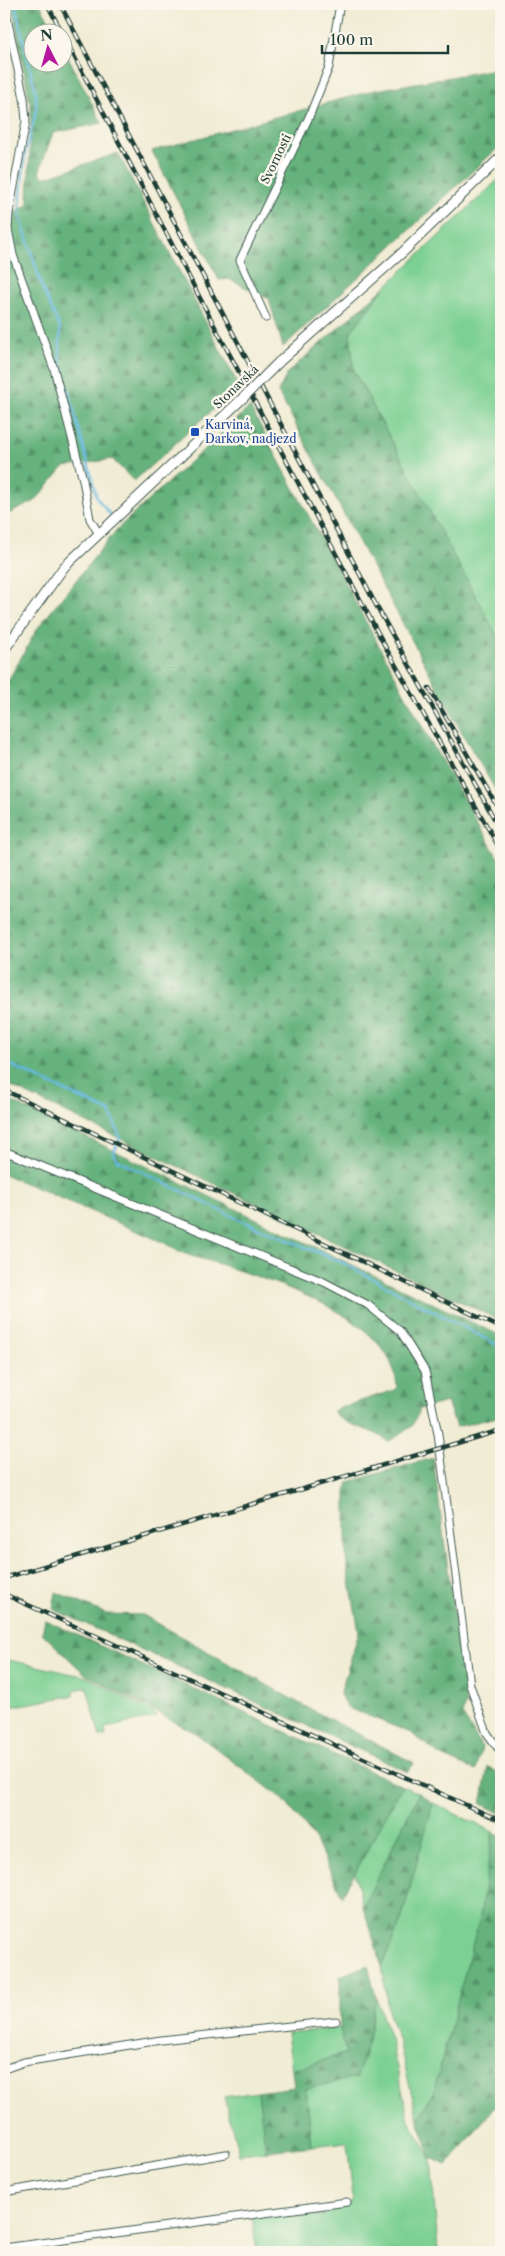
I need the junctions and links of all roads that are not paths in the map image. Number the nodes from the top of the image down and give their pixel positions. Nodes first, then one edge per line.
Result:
1 (4, 4) edge
2 (340, 4) edge
3 (501, 157) edge
4 (266, 318) dead end
5 (99, 534) junction
6 (4, 650) edge
7 (4, 1151) edge
8 (501, 1752) edge
9 (336, 2021) dead end
10 (4, 2069) edge
11 (226, 2154) dead end
12 (4, 2192) edge
13 (347, 2202) dead end
14 (4, 2248) edge

1 - 5 street
2 - 4 street, Svornosti
3 - 5 street, Stonavská, bridge
5 - 6 street, Stonavská
7 - 8 street
9 - 10 street
11 - 12 street
13 - 14 street

